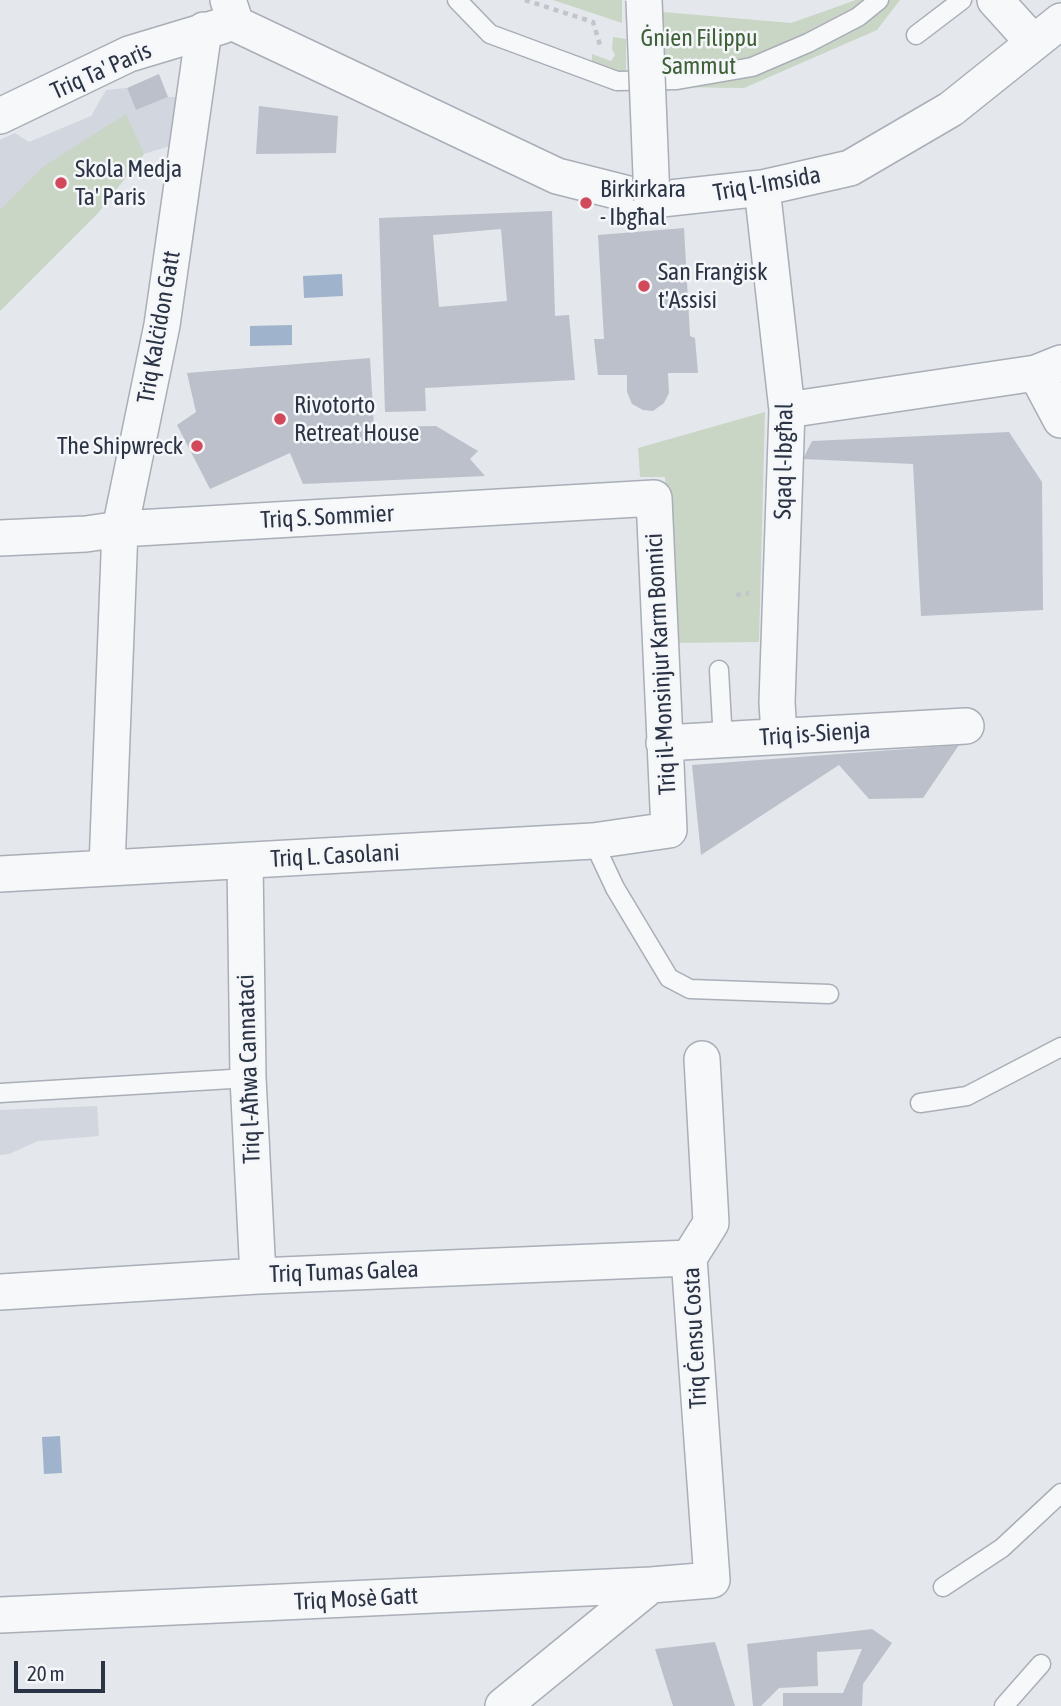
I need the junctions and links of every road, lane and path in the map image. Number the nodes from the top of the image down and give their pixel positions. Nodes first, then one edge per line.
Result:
1 (457, 0) edge
2 (525, 0) edge
3 (644, 0) edge
4 (879, 0) edge
5 (962, 0) edge
6 (995, 0) edge
7 (223, 18) edge
8 (1061, 21) edge
9 (916, 35) dead end
10 (1032, 41) junction
11 (600, 45) dead end
12 (0, 116) edge
13 (762, 188) junction
14 (652, 200) junction
15 (1048, 368) edge
16 (787, 410) junction
17 (1061, 419) edge
18 (653, 498) joint
19 (120, 529) junction
20 (0, 538) edge
21 (719, 670) dead end
22 (966, 726) dead end
23 (779, 735) junction
24 (723, 741) junction
25 (664, 743) junction
26 (669, 830) joint
27 (593, 841) junction
28 (245, 861) junction
29 (107, 867) junction
30 (0, 874) edge
31 (829, 994) dead end
32 (1061, 1047) edge
33 (702, 1059) dead end
34 (248, 1078) junction
35 (0, 1093) edge
36 (920, 1103) dead end
37 (689, 1258) junction
38 (258, 1276) junction
39 (0, 1292) edge
40 (1061, 1493) edge
41 (712, 1580) joint
42 (651, 1586) junction
43 (943, 1587) dead end
44 (0, 1615) edge
45 (1041, 1664) dead end
46 (1000, 1701) edge
47 (508, 1703) edge

1 - 4 lane
2 - 11 path
3 - 14 street, bridge
5 - 9 lane
6 - 10 street
7 - 12 street, Triq Ta' Paris
7 - 14 street, Triq l-Imsida
7 - 19 street, Triq Kalċidon Gatt
8 - 10 street, Triq l-Imsida
10 - 13 street, Triq l-Imsida
13 - 14 street, Triq l-Imsida
13 - 16 street, Sqaq l-Ibgħal
15 - 16 street
15 - 17 street
16 - 23 street, Sqaq l-Ibgħal
18 - 19 street, Triq S. Sommier
18 - 25 street, Triq il-Monsinjur Karm Bonnici
19 - 20 street, Triq S. Sommier
19 - 29 street, Triq Kalċidon Gatt
21 - 24 lane
22 - 23 street, Triq is-Sienja
23 - 24 street, Triq is-Sienja
24 - 25 street, Triq is-Sienja
25 - 26 street, Triq il-Monsinjur Karm Bonnici
26 - 27 street, Triq L. Casolani
27 - 28 street, Triq L. Casolani
27 - 31 lane
28 - 29 street, Triq L. Casolani
28 - 34 street, Triq l-Aħwa Cannataci
29 - 30 street, Triq L. Casolani
32 - 36 lane
33 - 37 street, Triq Ċensu Costa
34 - 35 lane
34 - 38 street, Triq l-Aħwa Cannataci
37 - 38 street, Triq Tumas Galea
37 - 41 street, Triq Ċensu Costa
38 - 39 street, Triq Tumas Galea
40 - 43 lane
41 - 42 street, Triq Mosè Gatt
42 - 44 street, Triq Mosè Gatt
42 - 47 street
45 - 46 lane

